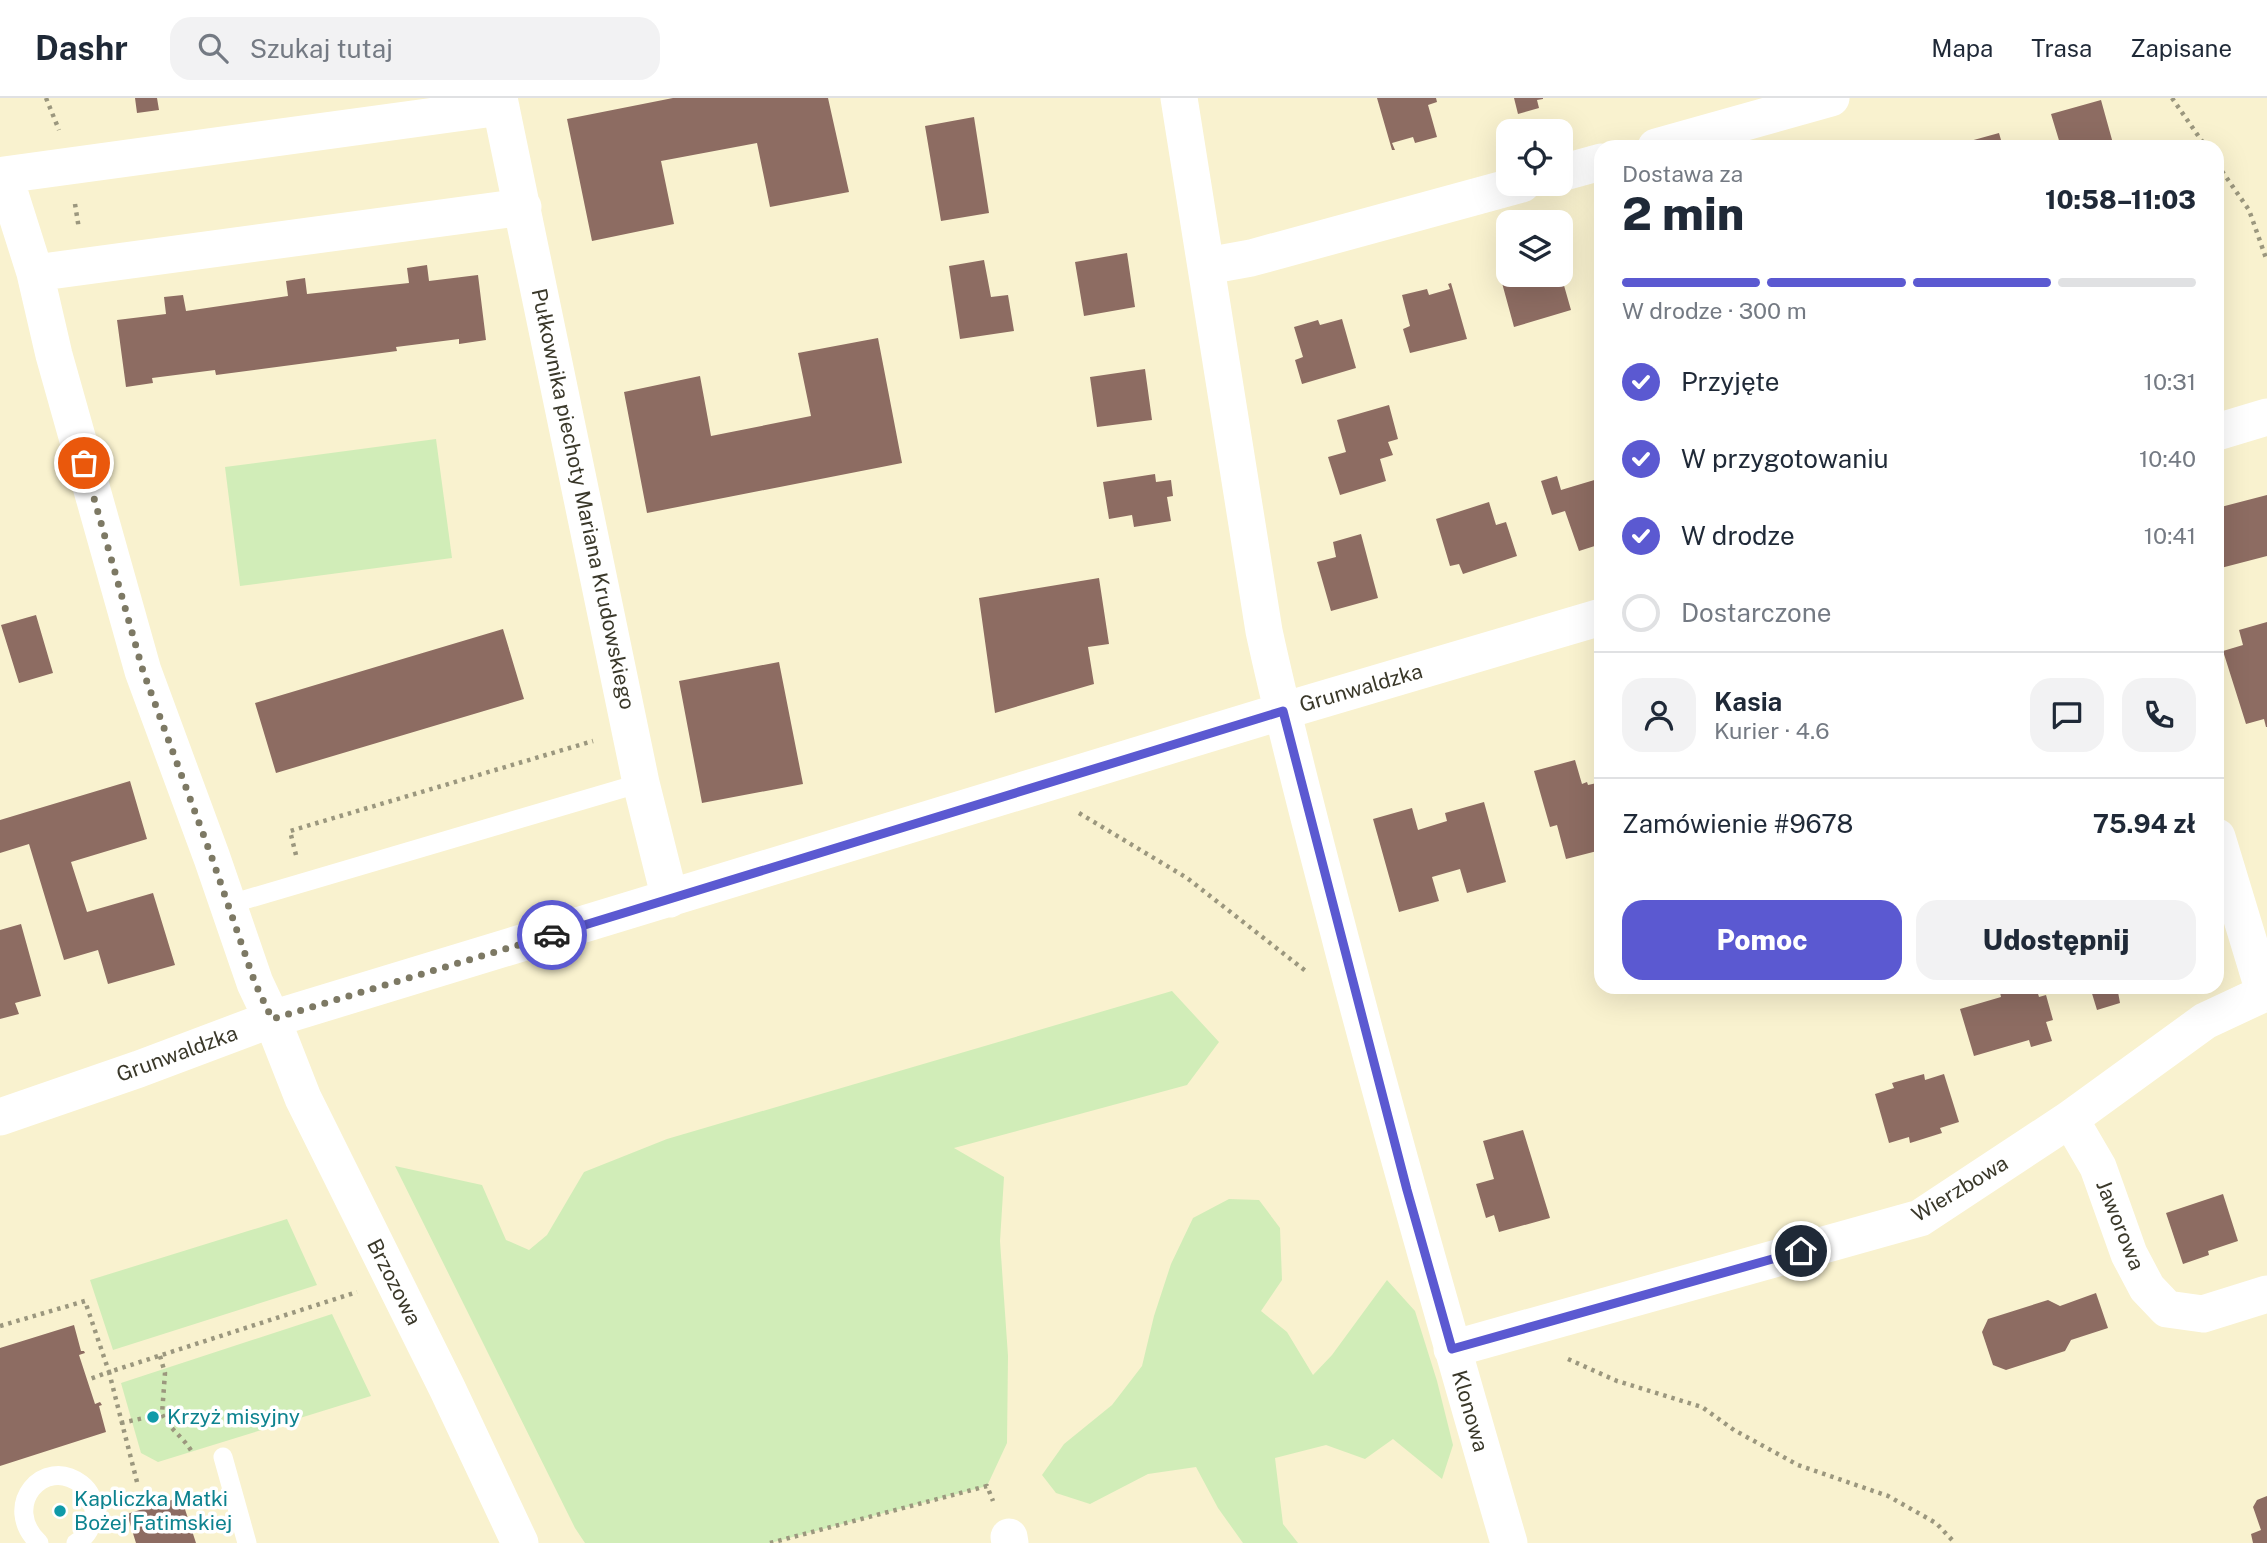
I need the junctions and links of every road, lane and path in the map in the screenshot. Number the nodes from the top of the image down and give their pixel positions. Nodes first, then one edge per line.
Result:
1 (46, 98) edge
2 (1179, 98) edge
3 (1831, 98) edge
4 (2172, 98) edge
5 (500, 103) edge
6 (1681, 140) edge
7 (2201, 140) edge
8 (65, 153) junction
9 (1594, 164) edge
10 (1573, 170) edge
11 (2224, 174) edge
12 (1496, 191) edge
13 (523, 207) junction
14 (2267, 261) edge
15 (85, 265) junction
16 (1207, 266) junction
17 (35, 272) junction
18 (2267, 417) edge
19 (2224, 430) edge
20 (1594, 619) edge
21 (1283, 711) junction
22 (596, 739) dead end
23 (1055, 781) junction
24 (641, 783) junction
25 (2224, 859) edge
26 (304, 883) junction
27 (670, 899) junction
28 (227, 905) junction
29 (2266, 992) edge
30 (1355, 993) junction
31 (272, 1019) junction
32 (0, 1117) edge
33 (2070, 1119) junction
34 (393, 1280) junction
35 (2267, 1294) edge
36 (1538, 1325) junction
37 (0, 1326) edge
38 (1452, 1349) junction
39 (160, 1356) junction
40 (109, 1372) junction
41 (87, 1380) dead end
42 (162, 1414) junction
43 (121, 1423) junction
44 (223, 1457) dead end
45 (197, 1464) dead end
46 (137, 1482) dead end
47 (1009, 1540) edge
48 (39, 1543) edge
49 (76, 1543) edge
50 (247, 1543) edge
51 (520, 1543) edge
52 (770, 1543) edge
53 (1509, 1543) edge
54 (1955, 1543) edge

1 - 8 path
2 - 16 street, Klonowa
3 - 6 street
4 - 7 path
5 - 8 street
5 - 13 street, Pułkownika piechoty Mariana Krudowskiego
8 - 15 path
8 - 17 street, Brzozowa
9 - 10 street
11 - 14 path
12 - 16 street
13 - 15 street
13 - 24 street, Pułkownika piechoty Mariana Krudowskiego
15 - 17 street
16 - 21 street, Klonowa
17 - 28 street, Brzozowa
18 - 19 street
20 - 21 street, Grunwaldzka
21 - 23 street, Grunwaldzka
21 - 30 street, Klonowa
22 - 26 path
23 - 27 street, Grunwaldzka
23 - 30 path
24 - 26 lane
24 - 27 street, Pułkownika piechoty Mariana Krudowskiego
25 - 29 street
26 - 28 lane
27 - 31 street, Grunwaldzka
28 - 31 street, Brzozowa
29 - 33 street, Wierzbowa
30 - 38 street, Klonowa
31 - 32 street, Grunwaldzka
31 - 34 street, Brzozowa
33 - 35 street, Jaworowa
33 - 36 street, Wierzbowa
34 - 39 path
34 - 51 street, Brzozowa
36 - 38 street, Wierzbowa
36 - 54 path
37 - 40 path
38 - 53 street, Klonowa
39 - 40 path
39 - 42 path
40 - 41 path
40 - 43 path
42 - 43 path
42 - 45 path
43 - 46 path
44 - 50 lane
47 - 52 path
48 - 49 lane

